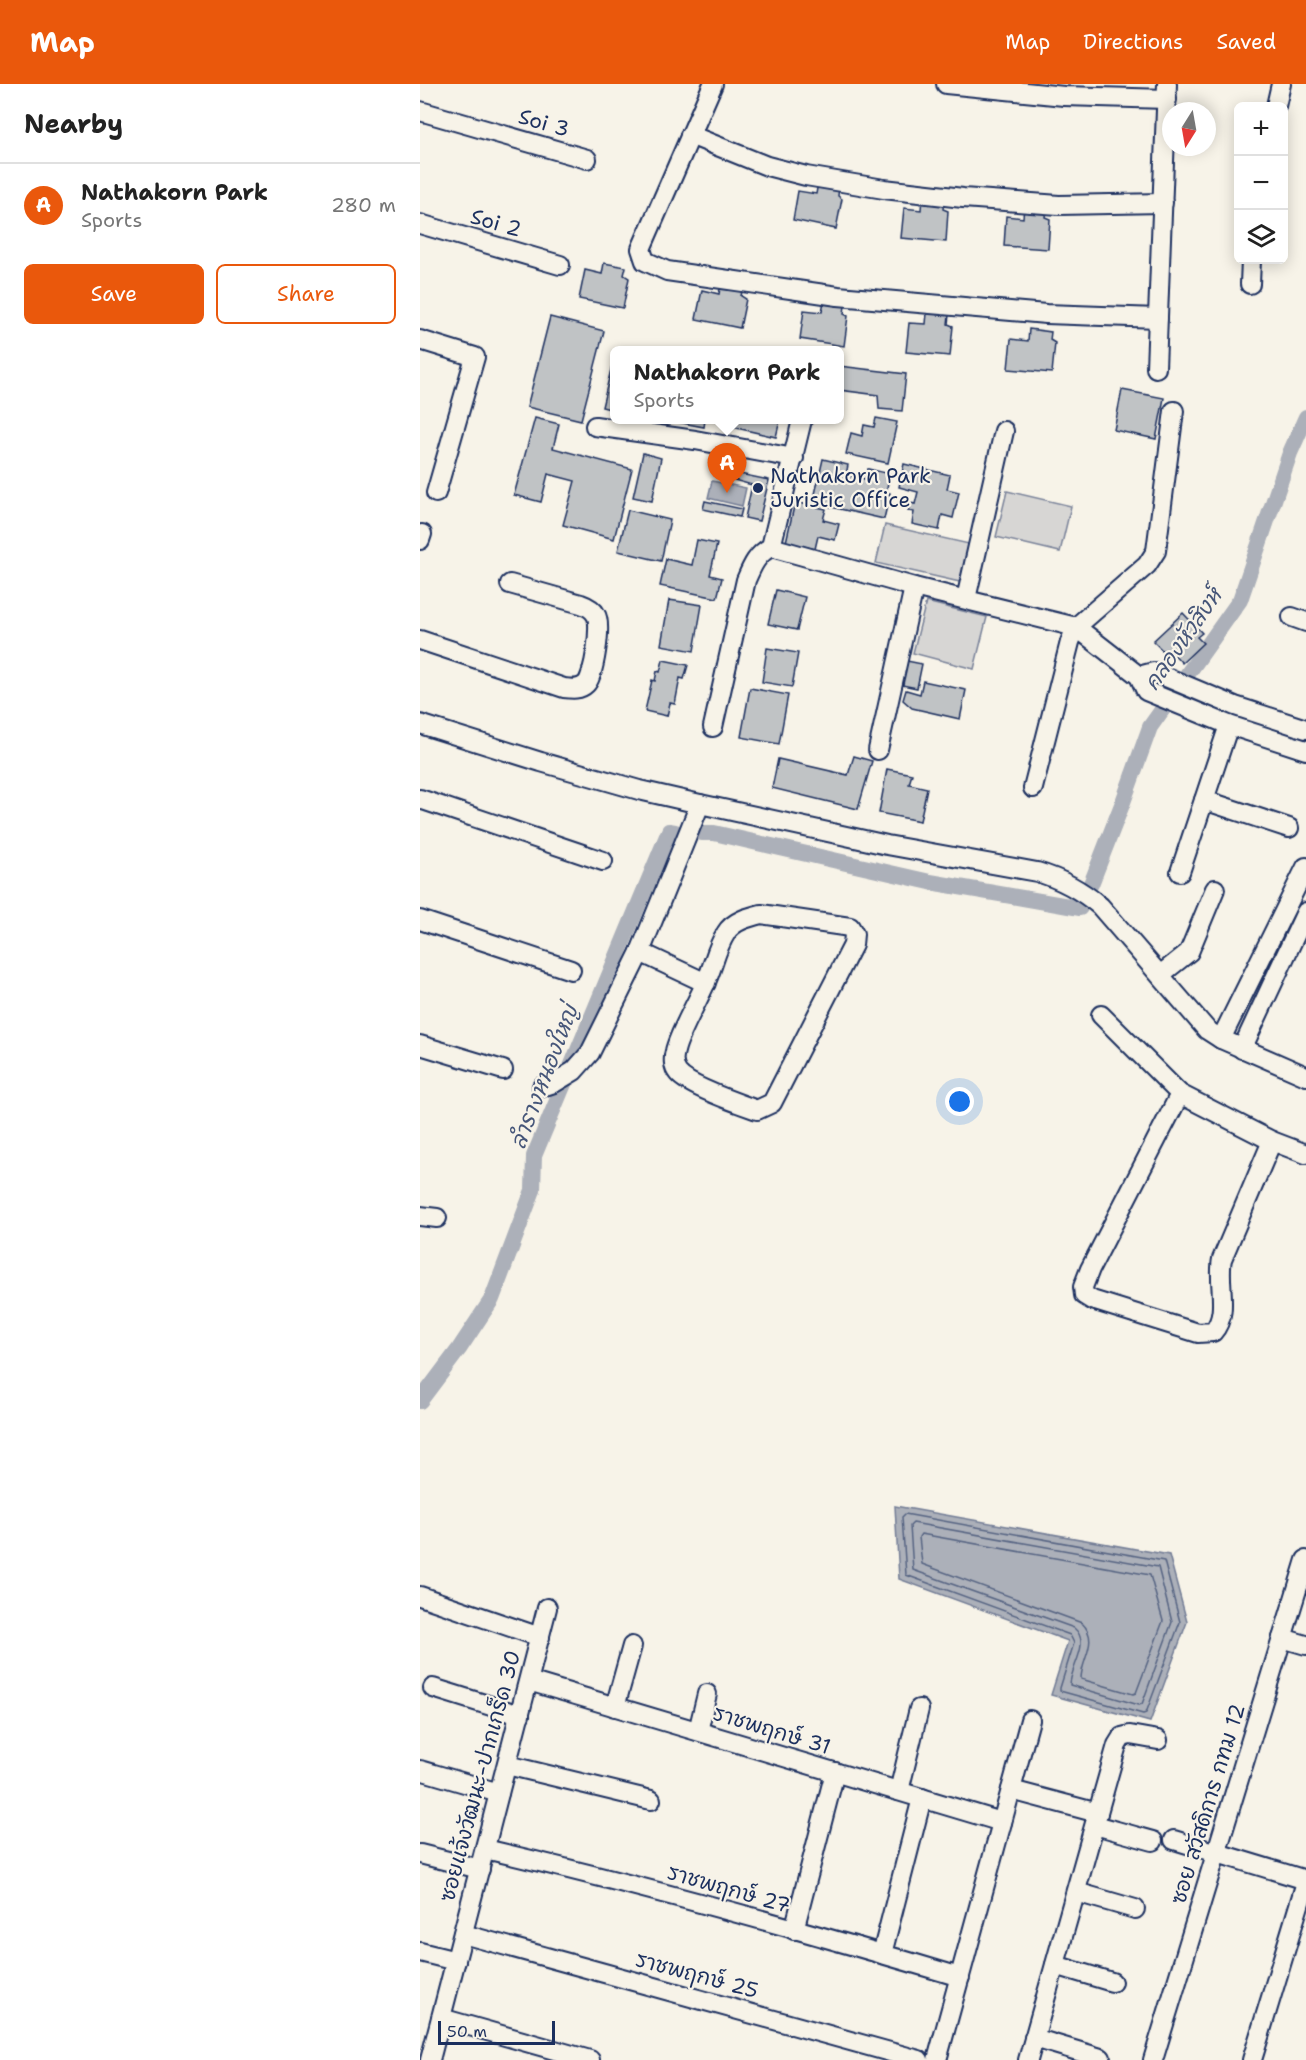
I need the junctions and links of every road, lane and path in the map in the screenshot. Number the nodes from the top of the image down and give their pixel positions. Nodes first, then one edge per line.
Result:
1 (713, 84) edge
2 (946, 84) edge
3 (1281, 84) edge
4 (1167, 92) edge
5 (1277, 102) edge
6 (420, 111) edge
7 (690, 135) junction
8 (587, 159) dead end
9 (1163, 203) junction
10 (420, 224) edge
11 (1251, 264) edge
12 (560, 265) dead end
13 (1250, 285) dead end
14 (1158, 318) junction
15 (420, 340) edge
16 (1156, 368) dead end
17 (1174, 411) dead end
18 (801, 424) edge
19 (595, 426) dead end
20 (1004, 431) dead end
21 (794, 458) junction
22 (436, 493) dead end
23 (771, 547) junction
24 (510, 584) dead end
25 (914, 587) junction
26 (966, 599) junction
27 (1076, 627) junction
28 (420, 640) edge
29 (1139, 676) junction
30 (420, 724) edge
31 (1228, 725) junction
32 (713, 727) dead end
33 (1306, 729) edge
34 (878, 750) dead end
35 (1306, 750) edge
36 (1033, 788) dead end
37 (420, 799) edge
38 (1204, 801) junction
39 (700, 804) junction
40 (1289, 828) dead end
41 (603, 861) dead end
42 (1306, 867) edge
43 (1180, 872) dead end
44 (1215, 889) dead end
45 (1306, 912) edge
46 (420, 921) edge
47 (640, 952) junction
48 (571, 970) dead end
49 (1160, 975) junction
50 (706, 983) junction
51 (1101, 1015) dead end
52 (1221, 1039) junction
53 (420, 1045) edge
54 (1242, 1049) junction
55 (503, 1070) dead end
56 (1306, 1076) edge
57 (548, 1085) dead end
58 (1180, 1094) junction
59 (1272, 1141) junction
60 (1306, 1154) edge
61 (1306, 1560) edge
62 (420, 1596) edge
63 (547, 1608) dead end
64 (540, 1637) junction
65 (1282, 1638) junction
66 (1306, 1645) edge
67 (632, 1646) dead end
68 (528, 1681) junction
69 (433, 1688) dead end
70 (707, 1694) dead end
71 (615, 1707) junction
72 (919, 1708) dead end
73 (519, 1715) junction
74 (1030, 1720) dead end
75 (698, 1731) junction
76 (1158, 1740) dead end
77 (507, 1765) junction
78 (420, 1770) edge
79 (835, 1772) junction
80 (1011, 1790) junction
81 (899, 1791) junction
82 (499, 1793) junction
83 (922, 1798) junction
84 (651, 1800) dead end
85 (1096, 1819) junction
86 (1002, 1822) junction
87 (1174, 1840) dead end
88 (1153, 1841) dead end
89 (485, 1849) junction
90 (1217, 1853) junction
91 (420, 1854) edge
92 (480, 1869) junction
93 (1306, 1881) edge
94 (1076, 1892) junction
95 (1135, 1909) dead end
96 (794, 1930) junction
97 (463, 1934) junction
98 (420, 1952) edge
99 (882, 1954) junction
100 (456, 1961) junction
101 (1055, 1965) junction
102 (960, 1977) junction
103 (1112, 1982) dead end
104 (441, 2018) junction
105 (1034, 2038) junction
106 (428, 2048) edge
107 (1101, 2058) dead end
108 (590, 2060) edge
109 (920, 2060) edge
110 (938, 2060) edge
111 (1028, 2060) edge
112 (1154, 2060) edge
113 (1252, 2060) edge

1 - 7 street
2 - 4 street
3 - 5 street
4 - 9 street
6 - 8 street, Soi 3
7 - 9 street
7 - 14 street
9 - 14 street
10 - 12 street, Soi 2
11 - 13 street
14 - 16 street
15 - 22 street
17 - 27 street
18 - 21 street
19 - 21 street
20 - 26 street
21 - 23 street
23 - 25 street
23 - 32 street
24 - 28 street
25 - 26 street
25 - 34 street
26 - 27 street
27 - 29 street
27 - 36 street
29 - 31 street
29 - 33 street
30 - 39 street
31 - 35 street
31 - 38 street
37 - 41 street
38 - 40 street
38 - 43 street
39 - 47 street
39 - 49 street
42 - 52 street
44 - 49 street
45 - 54 street
46 - 48 street
47 - 50 street
47 - 57 street
49 - 52 street
50 - 50 street
51 - 58 street
52 - 54 street
53 - 55 street
54 - 56 street
58 - 59 street
58 - 59 street
59 - 60 street
61 - 65 street, ซอย สวัสดิการ กทม 12
62 - 64 street
63 - 64 street, ซอยแจ้งวัฒนะ-ปากเกร็ด 30
64 - 68 street, ซอยแจ้งวัฒนะ-ปากเกร็ด 30
65 - 66 street
65 - 90 street, ซอย สวัสดิการ กทม 12
67 - 71 street
68 - 71 street, ราชพฤกษ์ 31
68 - 73 street, ซอยแจ้งวัฒนะ-ปากเกร็ด 30
69 - 73 street
70 - 75 street
71 - 75 street, ราชพฤกษ์ 31
72 - 81 street
73 - 77 street, ซอยแจ้งวัฒนะ-ปากเกร็ด 30
74 - 80 street
75 - 79 street, ราชพฤกษ์ 31
76 - 85 street
77 - 82 street, ซอยแจ้งวัฒนะ-ปากเกร็ด 30
77 - 84 street
78 - 82 street
79 - 81 street, ราชพฤกษ์ 31
79 - 96 street
80 - 85 street
80 - 86 street
81 - 83 street, ราชพฤกษ์ 31
82 - 89 street, ซอยแจ้งวัฒนะ-ปากเกร็ด 30
83 - 86 street, ราชพฤกษ์ 31
83 - 99 street
85 - 88 street
85 - 94 street
86 - 102 street
87 - 90 street
89 - 92 street, ซอยแจ้งวัฒนะ-ปากเกร็ด 30
89 - 96 street, ราชพฤกษ์ 27
90 - 93 street
90 - 112 street, ซอย สวัสดิการ กทม 12
91 - 92 street
92 - 97 street, ซอยแจ้งวัฒนะ-ปากเกร็ด 30
93 - 113 street
94 - 95 street
94 - 101 street
96 - 99 street, ราชพฤกษ์ 27
97 - 100 street, ซอยแจ้งวัฒนะ-ปากเกร็ด 30
97 - 109 street, ราชพฤกษ์ 25
98 - 100 street
99 - 102 street, ราชพฤกษ์ 27
100 - 104 street, ซอยแจ้งวัฒนะ-ปากเกร็ด 30
101 - 103 street
101 - 105 street
102 - 110 street
104 - 106 street, ซอยแจ้งวัฒนะ-ปากเกร็ด 30
104 - 108 street
105 - 107 street
105 - 111 street

